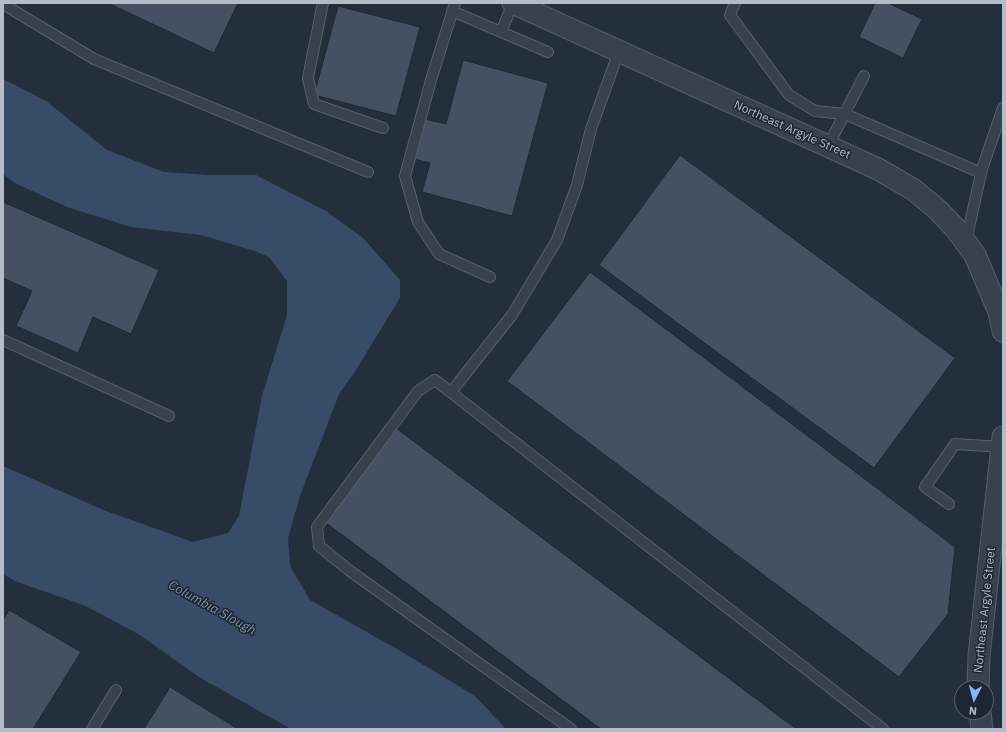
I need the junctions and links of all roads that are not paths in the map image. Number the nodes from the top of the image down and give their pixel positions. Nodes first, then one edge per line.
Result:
1 (323, 3) edge
2 (513, 3) edge
3 (735, 3) edge
4 (3, 4) edge
5 (453, 7) edge
6 (501, 32) junction
7 (619, 51) junction
8 (548, 52) dead end
9 (864, 76) dead end
10 (1003, 108) edge
11 (845, 114) junction
12 (383, 128) dead end
13 (828, 146) junction
14 (368, 172) dead end
15 (981, 173) junction
16 (966, 243) junction
17 (490, 277) dead end
18 (1003, 327) edge
19 (3, 340) edge
20 (451, 392) junction
21 (169, 416) dead end
22 (1002, 442) edge
23 (949, 504) dead end
24 (978, 680) edge
25 (116, 690) dead end
26 (92, 729) edge
27 (571, 729) edge
28 (883, 729) edge

1 - 12 lane
2 - 6 lane
2 - 7 street, Northeast Argyle Street
3 - 11 lane
4 - 14 lane
5 - 6 lane
5 - 17 lane
6 - 8 lane
7 - 13 street, Northeast Argyle Street
7 - 20 lane
9 - 11 lane
10 - 15 lane
11 - 13 lane
11 - 15 lane
13 - 16 street, Northeast Argyle Street
15 - 16 lane
16 - 18 street, Northeast Argyle Street
19 - 21 lane
20 - 27 lane
20 - 28 lane
22 - 23 lane
22 - 24 street, Northeast Argyle Street
25 - 26 lane

